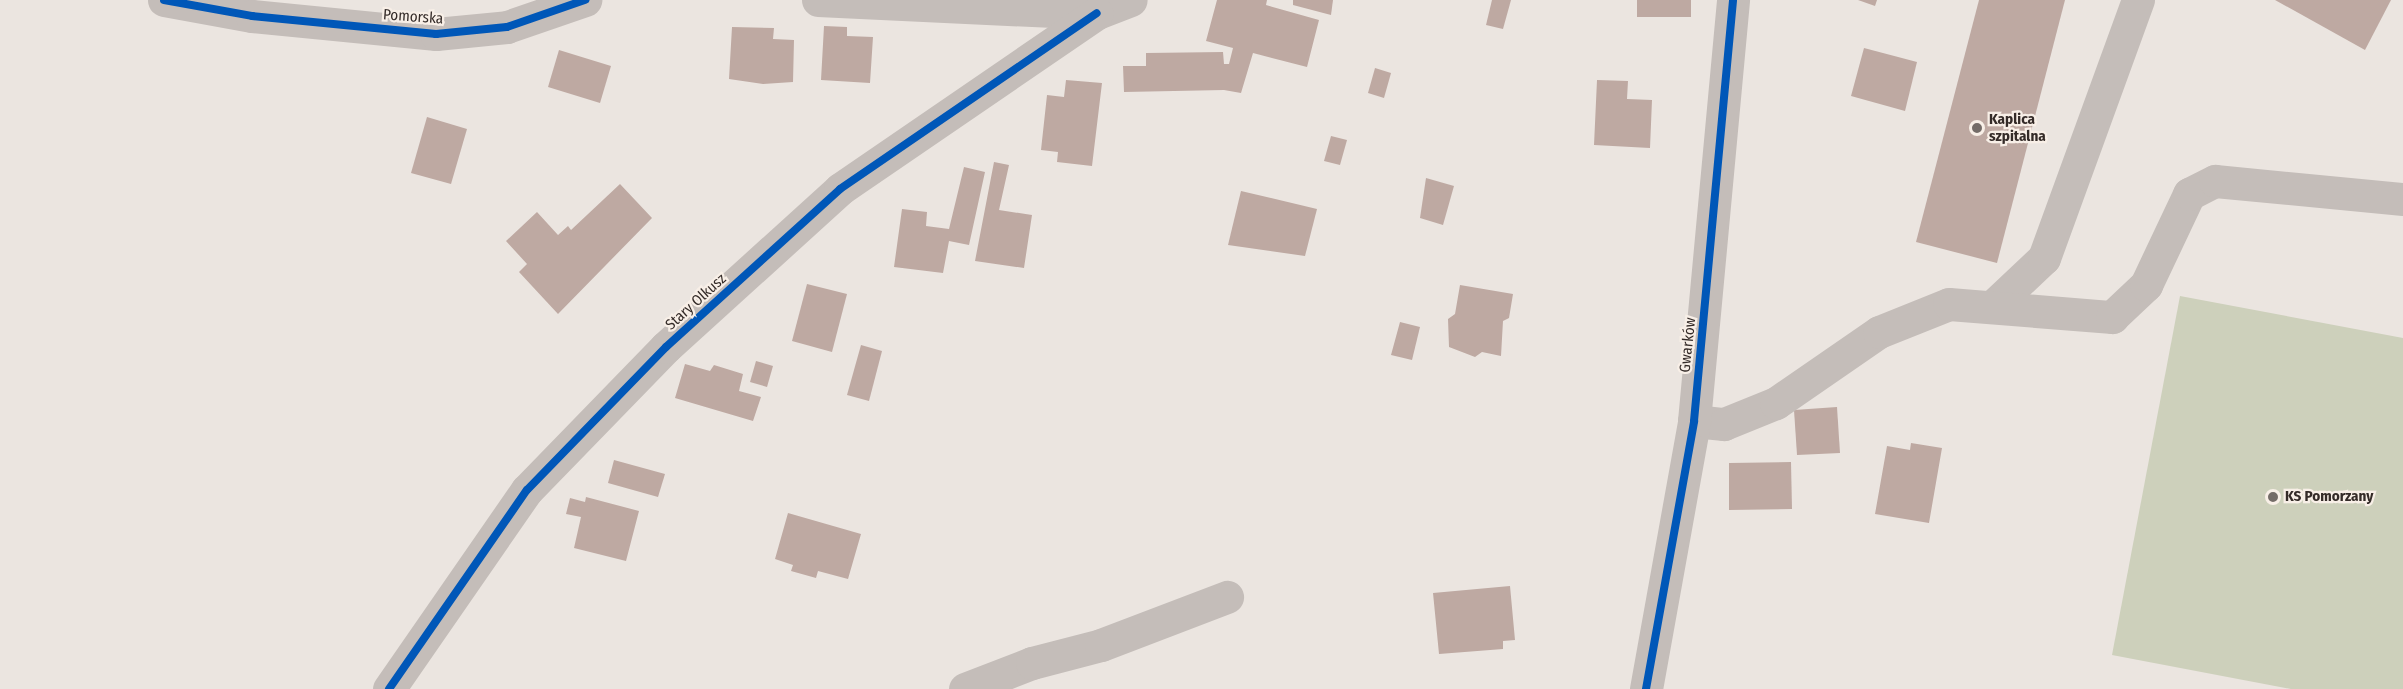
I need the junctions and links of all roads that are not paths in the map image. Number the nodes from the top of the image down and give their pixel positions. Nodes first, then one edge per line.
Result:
1 (164, 0) edge
2 (585, 0) edge
3 (818, 0) edge
4 (1131, 0) edge
5 (1733, 0) edge
6 (2138, 0) edge
7 (1097, 13) junction
8 (2403, 199) edge
9 (1993, 306) junction
10 (1694, 421) junction
11 (1227, 597) dead end
12 (389, 689) edge
13 (965, 689) edge
14 (1646, 689) edge

1 - 2 street, Pomorska
3 - 7 street
4 - 7 street
5 - 10 street, Gwarków
6 - 9 street
7 - 12 street, Stary Olkusz
8 - 9 street
9 - 10 street
10 - 14 street, Gwarków
11 - 13 street

